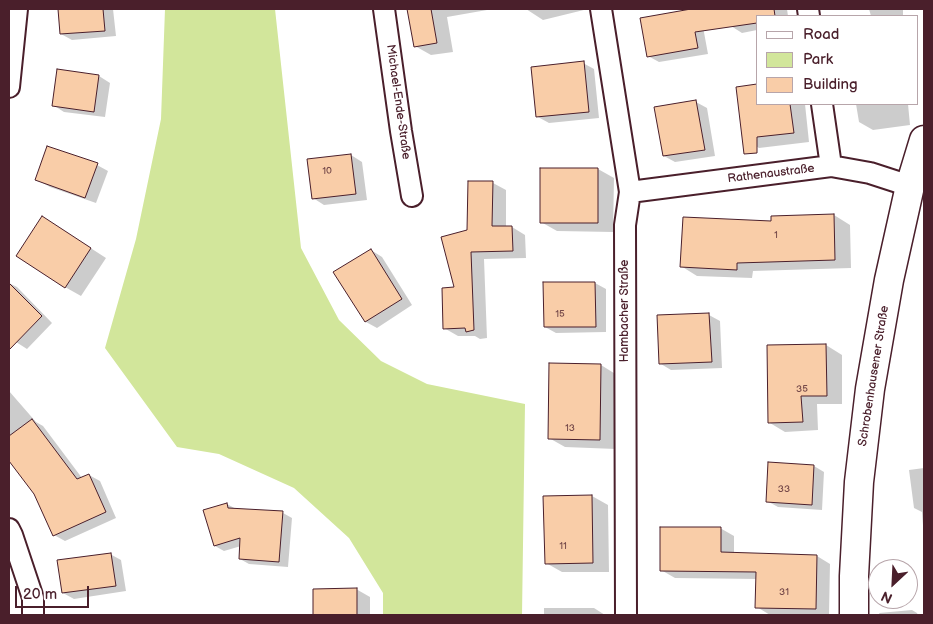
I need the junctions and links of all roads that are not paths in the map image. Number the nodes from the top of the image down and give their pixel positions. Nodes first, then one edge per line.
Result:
1 (17, 9) edge
2 (384, 9) edge
3 (601, 9) edge
4 (9, 87) edge
5 (822, 105) edge
6 (924, 140) edge
7 (832, 166) junction
8 (910, 186) junction
9 (630, 192) junction
10 (412, 196) dead end
11 (9, 529) edge
12 (33, 615) edge
13 (626, 615) edge
14 (854, 615) edge

1 - 4 street
2 - 10 street, Michael-Ende-Straße
3 - 9 street, Hambacher Straße
5 - 7 street
6 - 8 street, Schrobenhausener Straße
7 - 8 street, Rathenaustraße
7 - 9 street, Rathenaustraße
8 - 14 street, Schrobenhausener Straße
9 - 13 street, Hambacher Straße
11 - 12 street

